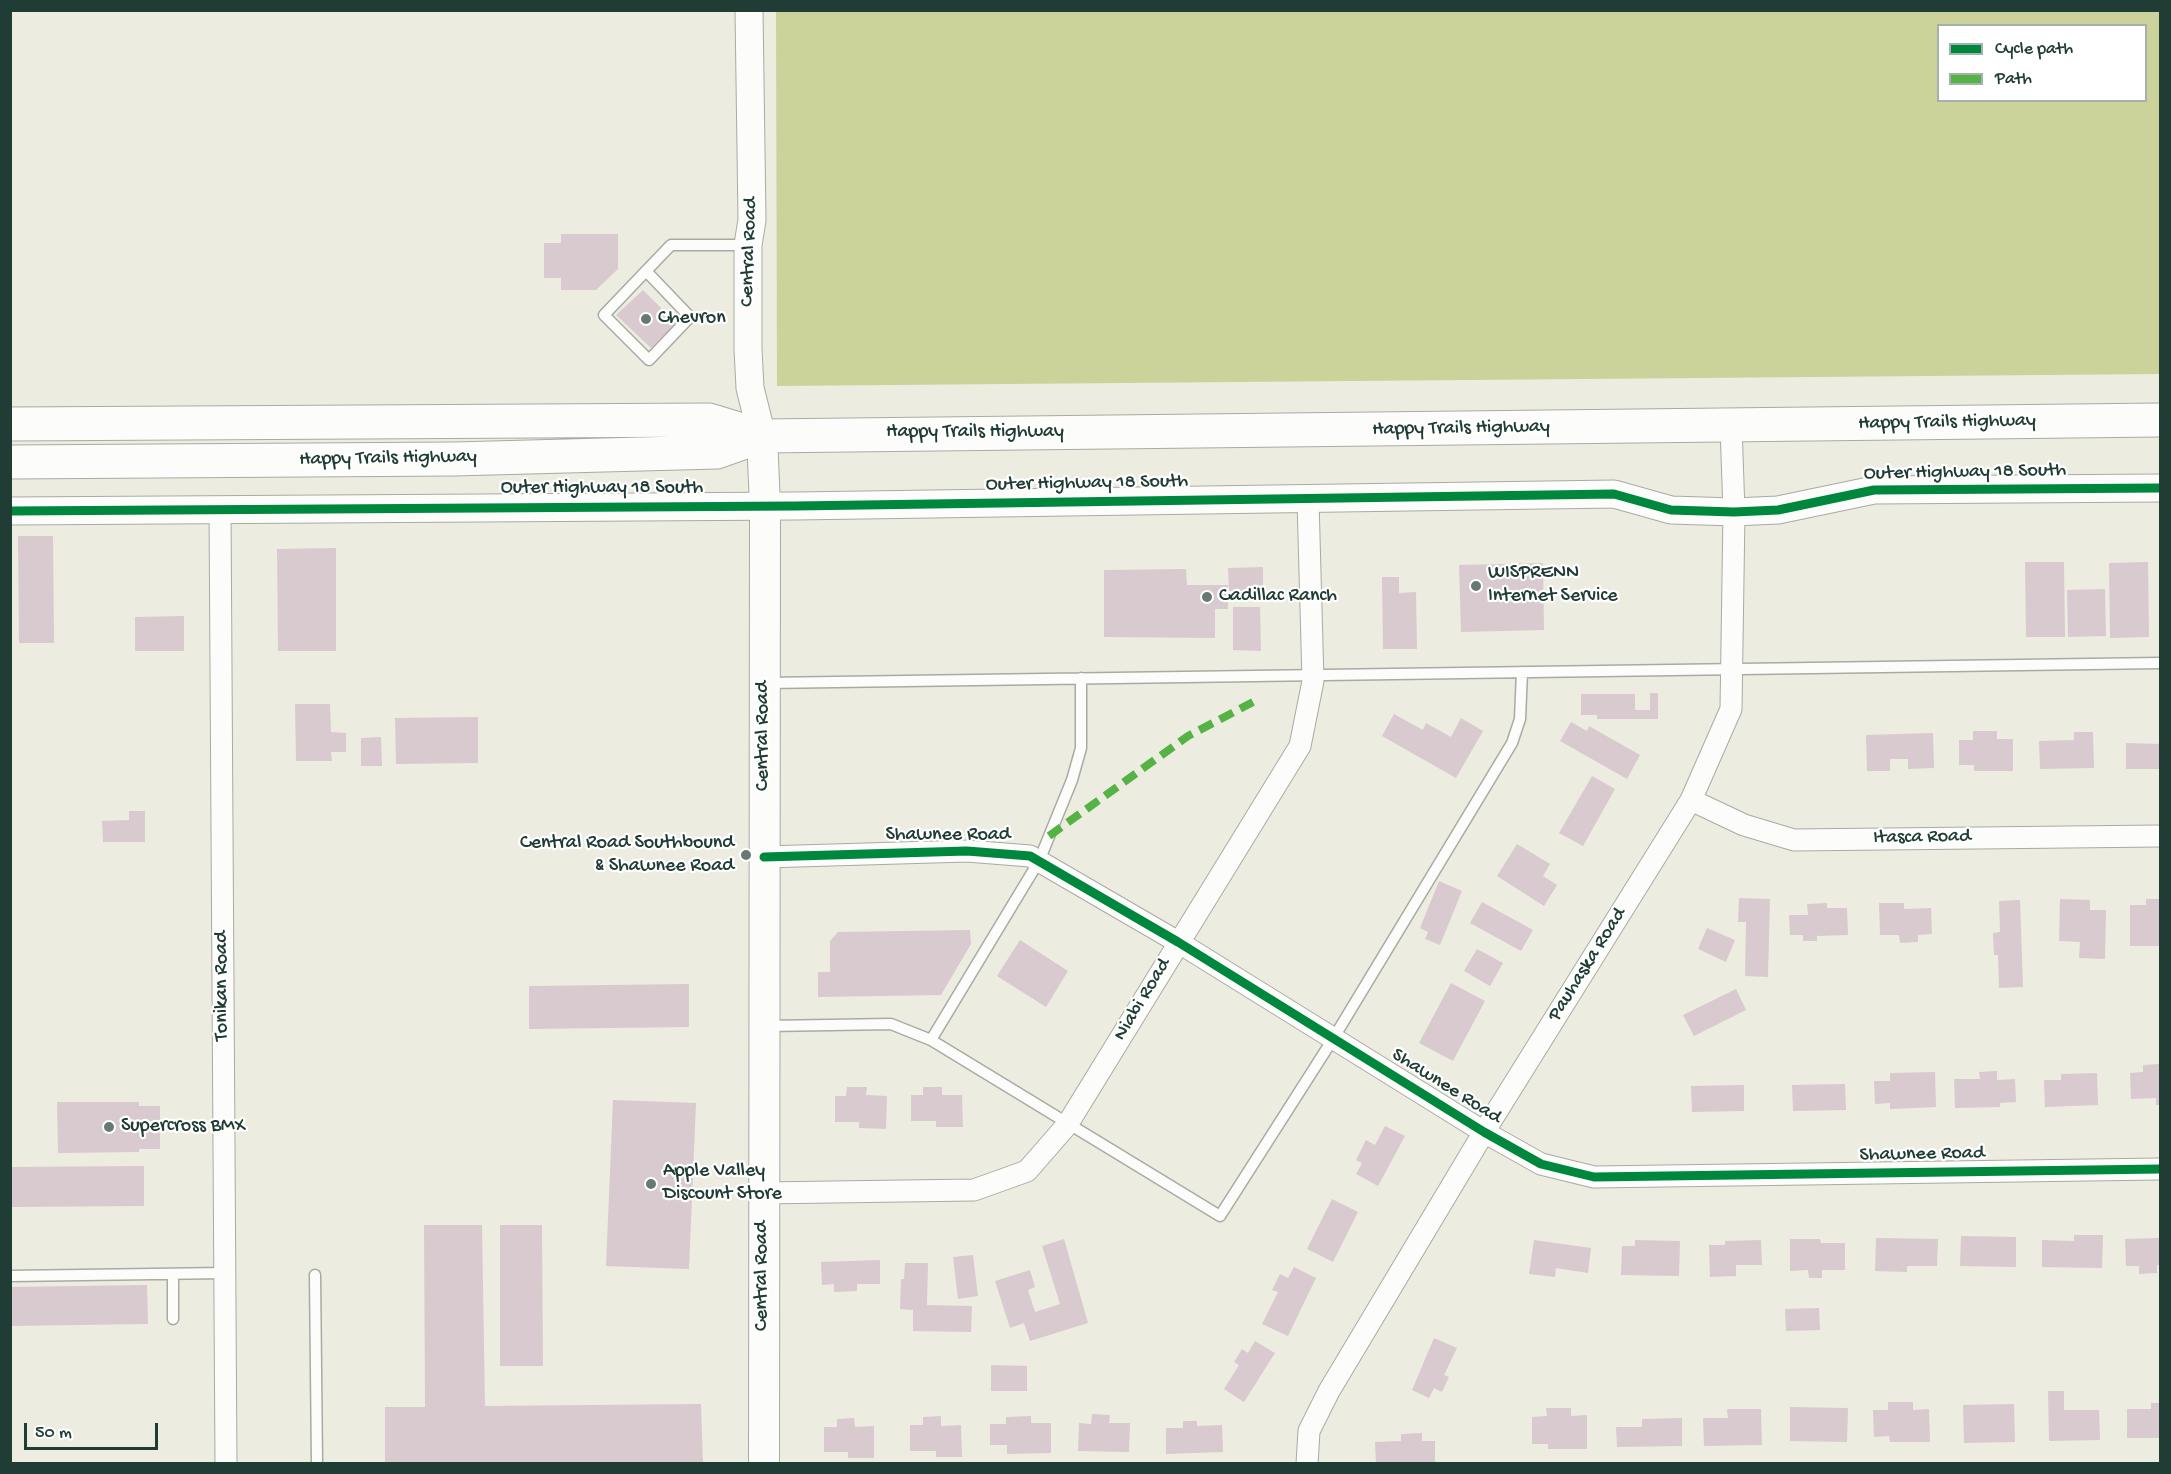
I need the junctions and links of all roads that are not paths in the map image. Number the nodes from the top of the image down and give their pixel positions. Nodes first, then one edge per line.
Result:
1 (749, 10) edge
2 (748, 244) junction
3 (646, 271) junction
4 (2160, 420) edge
5 (10, 423) edge
6 (1731, 426) junction
7 (762, 436) junction
8 (10, 462) edge
9 (2160, 488) edge
10 (1308, 500) junction
11 (765, 506) junction
12 (220, 510) junction
13 (10, 512) edge
14 (1734, 512) junction
15 (2160, 663) edge
16 (1731, 669) junction
17 (1522, 672) junction
18 (1313, 675) junction
19 (1081, 678) junction
20 (765, 683) junction
21 (1691, 800) junction
22 (2160, 836) edge
23 (764, 856) junction
24 (1039, 861) junction
25 (1178, 942) junction
26 (764, 1026) junction
27 (1333, 1039) junction
28 (931, 1040) junction
29 (1067, 1125) junction
30 (1484, 1132) junction
31 (2160, 1169) edge
32 (762, 1193) junction
33 (225, 1273) junction
34 (173, 1274) junction
35 (315, 1275) dead end
36 (10, 1276) edge
37 (173, 1319) dead end
38 (226, 1464) edge
39 (317, 1464) edge
40 (764, 1464) edge
41 (1307, 1464) edge

1 - 2 street, Central Road
2 - 3 lane
2 - 7 street, Central Road
3 - 3 lane
4 - 6 main road, Happy Trails Highway
5 - 7 main road, Happy Trails Highway
6 - 7 main road, Happy Trails Highway
6 - 14 street, Pauhaska Road
7 - 8 main road, Happy Trails Highway
7 - 11 main road, Central Road
9 - 14 street, Outer Highway 18 South
10 - 11 street, Outer Highway 18 South
10 - 14 street, Outer Highway 18 South
10 - 18 street, Niabi Road
11 - 12 street, Outer Highway 18 South
11 - 20 main road, Central Road
12 - 13 street, Outer Highway 18 South
12 - 33 street, Tonikan Road
14 - 16 street, Pauhaska Road
15 - 16 lane
16 - 17 lane
16 - 21 street, Pauhaska Road
17 - 18 lane
17 - 27 lane
18 - 19 lane
18 - 25 street, Niabi Road
19 - 20 lane
19 - 24 lane
20 - 23 main road, Central Road
21 - 22 street, Itasca Road
21 - 30 street, Pauhaska Road
23 - 24 street, Shawnee Road
23 - 26 main road, Central Road
24 - 25 street, Shawnee Road
24 - 28 lane
25 - 27 street, Shawnee Road
25 - 29 street, Niabi Road
26 - 28 lane
26 - 32 main road, Central Road
27 - 29 lane
27 - 30 street, Shawnee Road
28 - 29 lane
29 - 32 street, Niabi Road
30 - 31 street, Shawnee Road
30 - 41 street, Pauhaska Road
32 - 40 main road, Central Road
33 - 34 lane
33 - 38 street, Tonikan Road
34 - 36 lane
34 - 37 lane
35 - 39 lane

